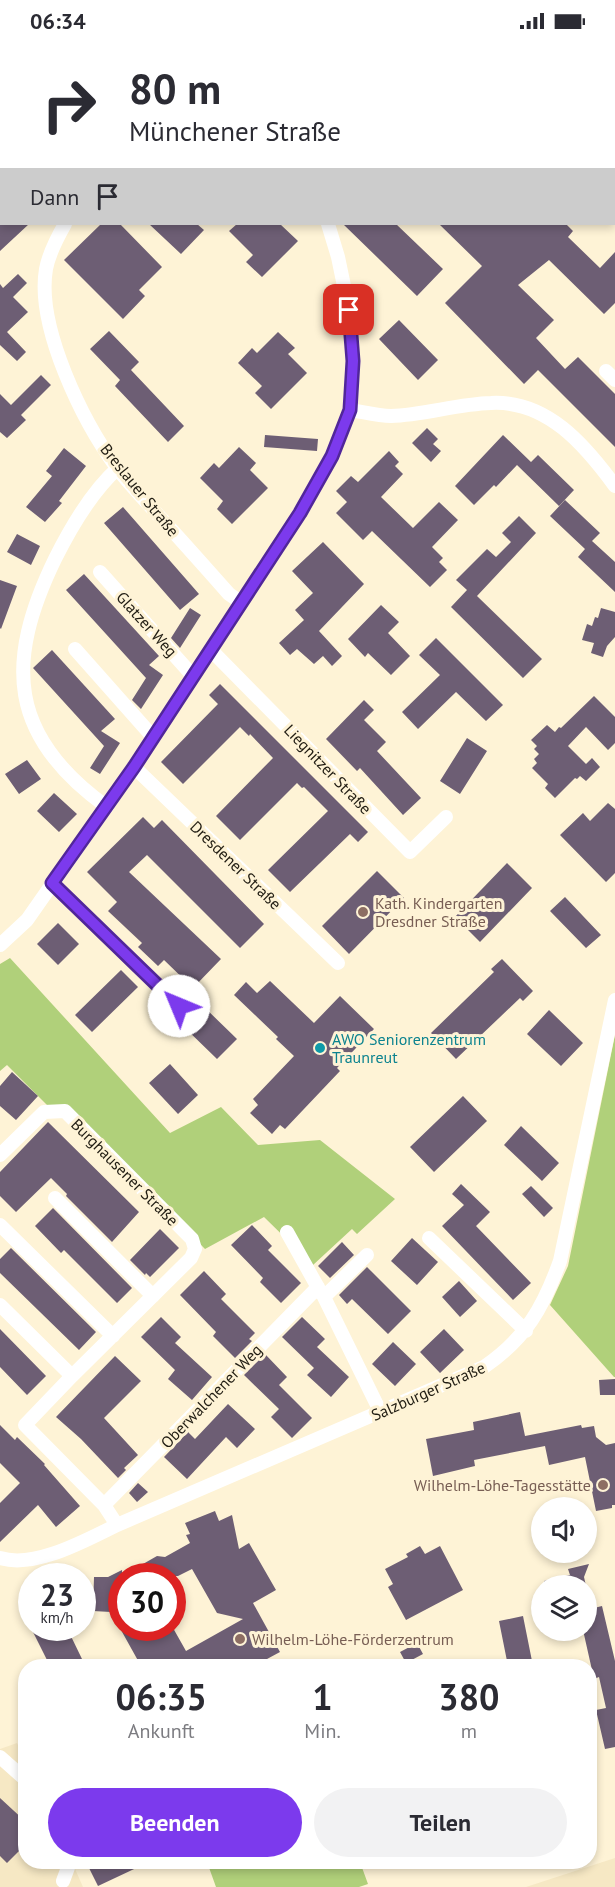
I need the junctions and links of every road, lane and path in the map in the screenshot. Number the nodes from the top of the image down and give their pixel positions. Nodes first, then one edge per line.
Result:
1 (64, 225) edge
2 (328, 225) edge
3 (350, 410) junction
4 (118, 468) junction
5 (615, 486) edge
6 (100, 572) dead end
7 (242, 603) junction
8 (75, 649) dead end
9 (211, 650) junction
10 (193, 676) junction
11 (153, 737) junction
12 (134, 767) junction
13 (107, 807) junction
14 (446, 817) dead end
15 (52, 883) junction
16 (0, 945) edge
17 (338, 963) dead end
18 (615, 1000) edge
19 (179, 1006) dead end
20 (0, 1155) edge
21 (55, 1198) dead end
22 (0, 1225) edge
23 (287, 1232) dead end
24 (429, 1238) dead end
25 (367, 1256) dead end
26 (321, 1292) junction
27 (153, 1296) junction
28 (0, 1305) edge
29 (525, 1331) junction
30 (113, 1336) junction
31 (72, 1376) junction
32 (381, 1413) junction
33 (104, 1505) junction
34 (117, 1525) junction
35 (0, 1558) edge
36 (0, 1758) edge
37 (18, 1773) edge
38 (67, 1869) edge
39 (63, 1881) dead end

1 - 4 street, Breslauer Straße
2 - 3 street
3 - 5 street
3 - 7 street
4 - 7 street, Breslauer Straße
4 - 13 street
6 - 10 street, Glatzer Weg
7 - 9 street
8 - 11 street
9 - 10 street
9 - 14 street, Liegnitzer Straße
10 - 11 street
11 - 12 street
12 - 13 street
12 - 17 street, Dresdener Straße
13 - 15 street
15 - 16 street
15 - 19 street
18 - 29 street, Salzburger Straße
20 - 27 street, Burghausener Straße
21 - 27 street
22 - 30 street
23 - 26 street
24 - 29 street
25 - 26 street, Oberwalchener Weg
26 - 32 street
26 - 33 street, Oberwalchener Weg
27 - 30 street, Burghausener Straße
28 - 31 street
29 - 32 street, Salzburger Straße
30 - 31 street, Burghausener Straße
31 - 33 street, Burghausener Straße
32 - 34 street, Salzburger Straße
33 - 34 street
34 - 35 street, Salzburger Straße
36 - 37 street
38 - 39 street

